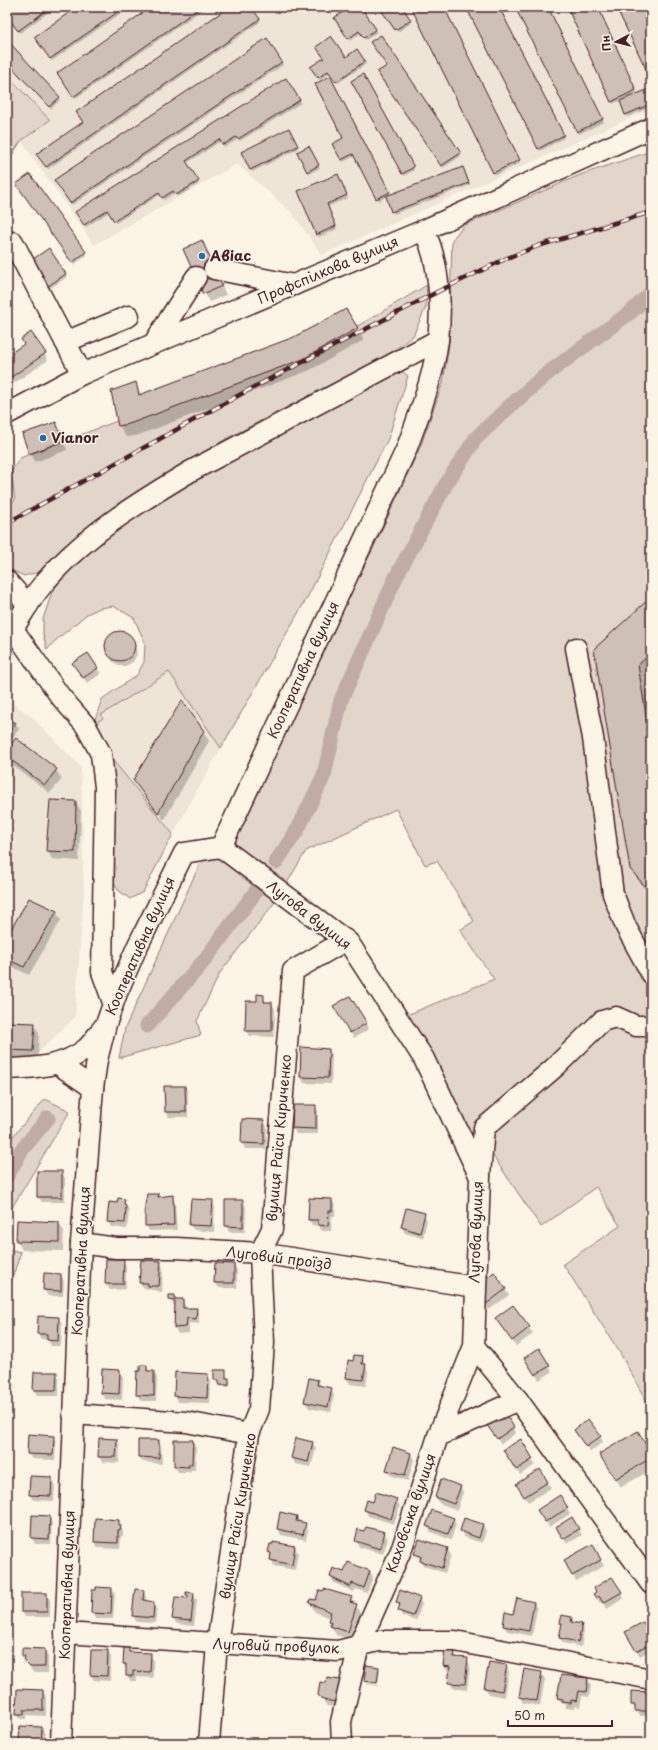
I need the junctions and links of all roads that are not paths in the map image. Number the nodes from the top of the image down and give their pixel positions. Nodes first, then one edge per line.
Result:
1 (651, 128) edge
2 (424, 230) junction
3 (13, 242) dead end
4 (214, 269) dead end
5 (196, 277) dead end
6 (294, 285) junction
7 (129, 316) dead end
8 (438, 340) junction
9 (65, 342) junction
10 (154, 343) junction
11 (82, 374) junction
12 (7, 414) edge
13 (7, 581) edge
14 (28, 606) junction
15 (576, 648) dead end
16 (221, 847) junction
17 (626, 927) junction
18 (346, 940) junction
19 (651, 940) edge
20 (651, 973) edge
21 (114, 1002) junction
22 (106, 1024) junction
23 (651, 1026) edge
24 (58, 1064) junction
25 (7, 1069) edge
26 (93, 1088) junction
27 (480, 1177) junction
28 (81, 1243) junction
29 (260, 1253) junction
30 (475, 1287) junction
31 (474, 1346) junction
32 (518, 1400) junction
33 (73, 1414) junction
34 (249, 1434) junction
35 (438, 1436) junction
36 (651, 1584) edge
37 (65, 1633) junction
38 (217, 1644) junction
39 (359, 1645) junction
40 (651, 1679) edge
41 (61, 1743) edge
42 (210, 1743) edge
43 (342, 1743) edge

1 - 2 street, Профспілкова вулиця
2 - 6 street, Профспілкова вулиця
2 - 8 street, Кооперативна вулиця
3 - 9 street
4 - 6 street
5 - 10 street
6 - 10 street, Профспілкова вулиця
7 - 9 street
8 - 14 street
8 - 16 street, Кооперативна вулиця
9 - 11 street
10 - 11 street, Профспілкова вулиця
11 - 12 street, Профспілкова вулиця
13 - 14 street
14 - 21 street
15 - 17 street
16 - 18 street, Лугова вулиця
16 - 21 street, Кооперативна вулиця
17 - 19 street
17 - 20 street
18 - 27 street, Лугова вулиця
18 - 29 street, вулиця Раїси Кириченко
21 - 22 street, Кооперативна вулиця
22 - 24 street
22 - 26 street, Кооперативна вулиця
23 - 27 street
24 - 25 street
24 - 26 street
26 - 28 street, Кооперативна вулиця
27 - 30 street, Лугова вулиця
28 - 29 street, Луговий проїзд
28 - 33 street, Кооперативна вулиця
29 - 30 street, Луговий проїзд
29 - 34 street, вулиця Раїси Кириченко
30 - 31 street, Лугова вулиця
31 - 32 street
31 - 35 street
32 - 35 street, Каховська вулиця
32 - 36 street
33 - 34 street
33 - 37 street, Кооперативна вулиця
34 - 38 street, вулиця Раїси Кириченко
35 - 39 street, Каховська вулиця
37 - 38 street, Луговий провулок
37 - 41 street, Кооперативна вулиця
38 - 39 street, Луговий провулок
38 - 42 street, вулиця Раїси Кириченко
39 - 40 street, Луговий провулок
39 - 43 street, Каховська вулиця

